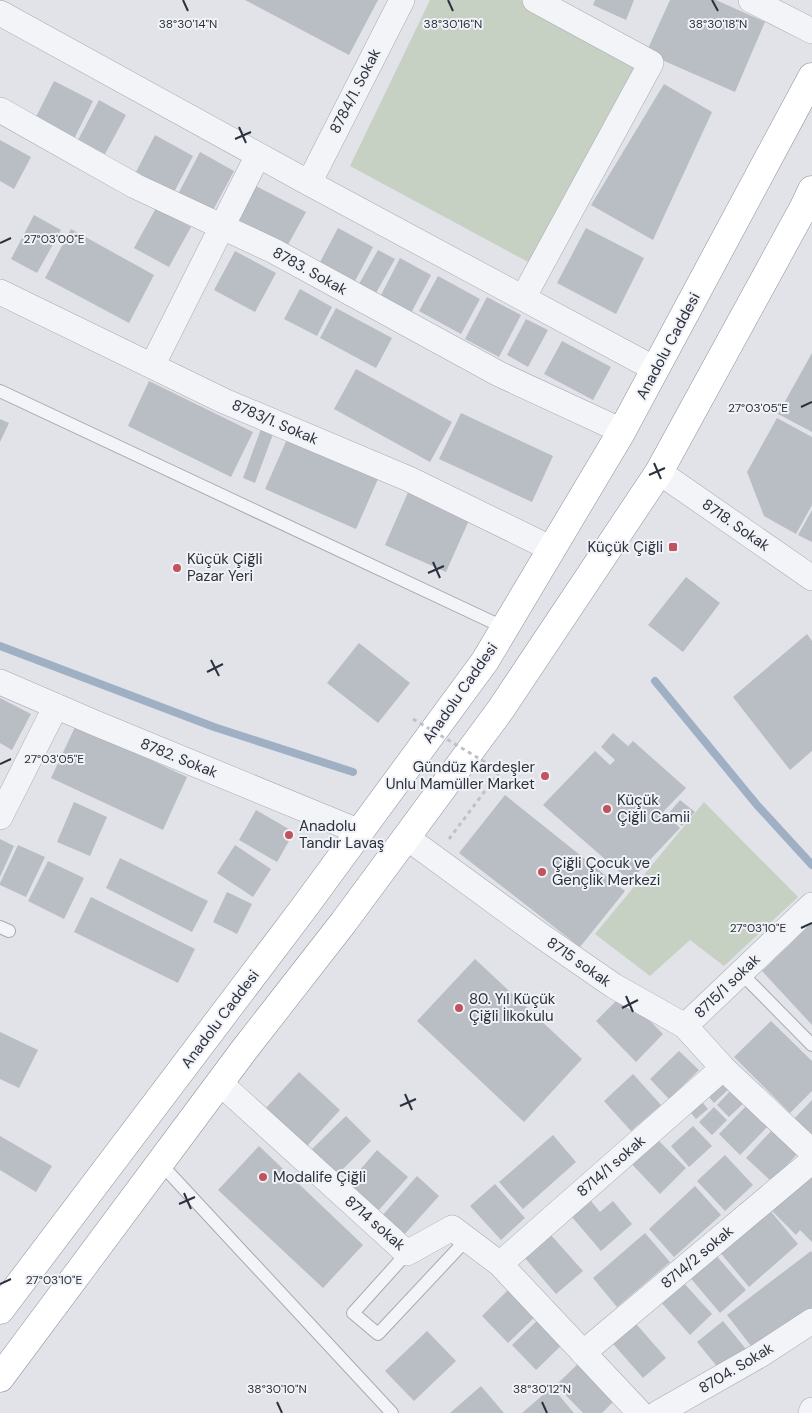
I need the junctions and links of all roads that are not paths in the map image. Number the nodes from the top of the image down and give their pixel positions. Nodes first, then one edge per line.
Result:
1 (402, 0) edge
2 (535, 0) edge
3 (751, 0) edge
4 (0, 13) edge
5 (812, 31) edge
6 (812, 77) edge
7 (0, 110) edge
8 (258, 154) junction
9 (309, 183) junction
10 (812, 190) edge
11 (222, 227) junction
12 (0, 292) edge
13 (523, 298) junction
14 (152, 366) junction
15 (655, 369) junction
16 (0, 391) edge
17 (622, 430) junction
18 (659, 472) junction
19 (552, 549) junction
20 (812, 578) edge
21 (505, 628) junction
22 (0, 682) edge
23 (56, 706) junction
24 (0, 818) edge
25 (360, 832) junction
26 (406, 837) junction
27 (812, 905) edge
28 (741, 973) junction
29 (685, 1026) junction
30 (812, 1045) edge
31 (723, 1068) junction
32 (220, 1083) junction
33 (812, 1152) edge
34 (812, 1162) edge
35 (160, 1163) junction
36 (467, 1239) junction
37 (406, 1253) junction
38 (500, 1264) junction
39 (0, 1310) edge
40 (812, 1320) edge
41 (583, 1353) junction
42 (0, 1378) edge
43 (392, 1413) edge
44 (640, 1413) edge
45 (658, 1413) edge

1 - 9 street, 8784/1. Sokak
2 - 13 street
3 - 5 street
4 - 8 street
6 - 15 highway, Anadolu Caddesi
7 - 11 street, 8783. Sokak
8 - 9 street
8 - 11 street
9 - 13 street
10 - 18 highway
11 - 14 street
11 - 17 street, 8783. Sokak
12 - 14 street, 8783/1. Sokak
13 - 15 street
14 - 19 street, 8783/1. Sokak
15 - 17 highway, Anadolu Caddesi
16 - 21 lane
17 - 19 highway, Anadolu Caddesi
18 - 20 street, 8718. Sokak
18 - 26 highway
19 - 21 highway, Anadolu Caddesi
21 - 25 highway, Anadolu Caddesi
22 - 23 street, 8782. Sokak
23 - 24 street
23 - 25 street, 8782. Sokak
25 - 39 highway, Anadolu Caddesi
26 - 29 street, 8715 sokak
26 - 32 highway
27 - 28 street, 8715/1 sokak
28 - 29 street, 8715/1 sokak
28 - 30 lane
29 - 31 street, 8715 sokak
31 - 33 street, 8715 sokak
31 - 38 street, 8714/1 sokak
32 - 35 highway
32 - 37 street, 8714 sokak
34 - 41 street, 8714/2 sokak
35 - 42 highway
35 - 43 lane
36 - 37 street, 8714 sokak
36 - 37 lane
36 - 38 street, 8714 sokak
38 - 41 street, 8714 sokak
40 - 45 street, 8704. Sokak
41 - 44 street, 8714 sokak

